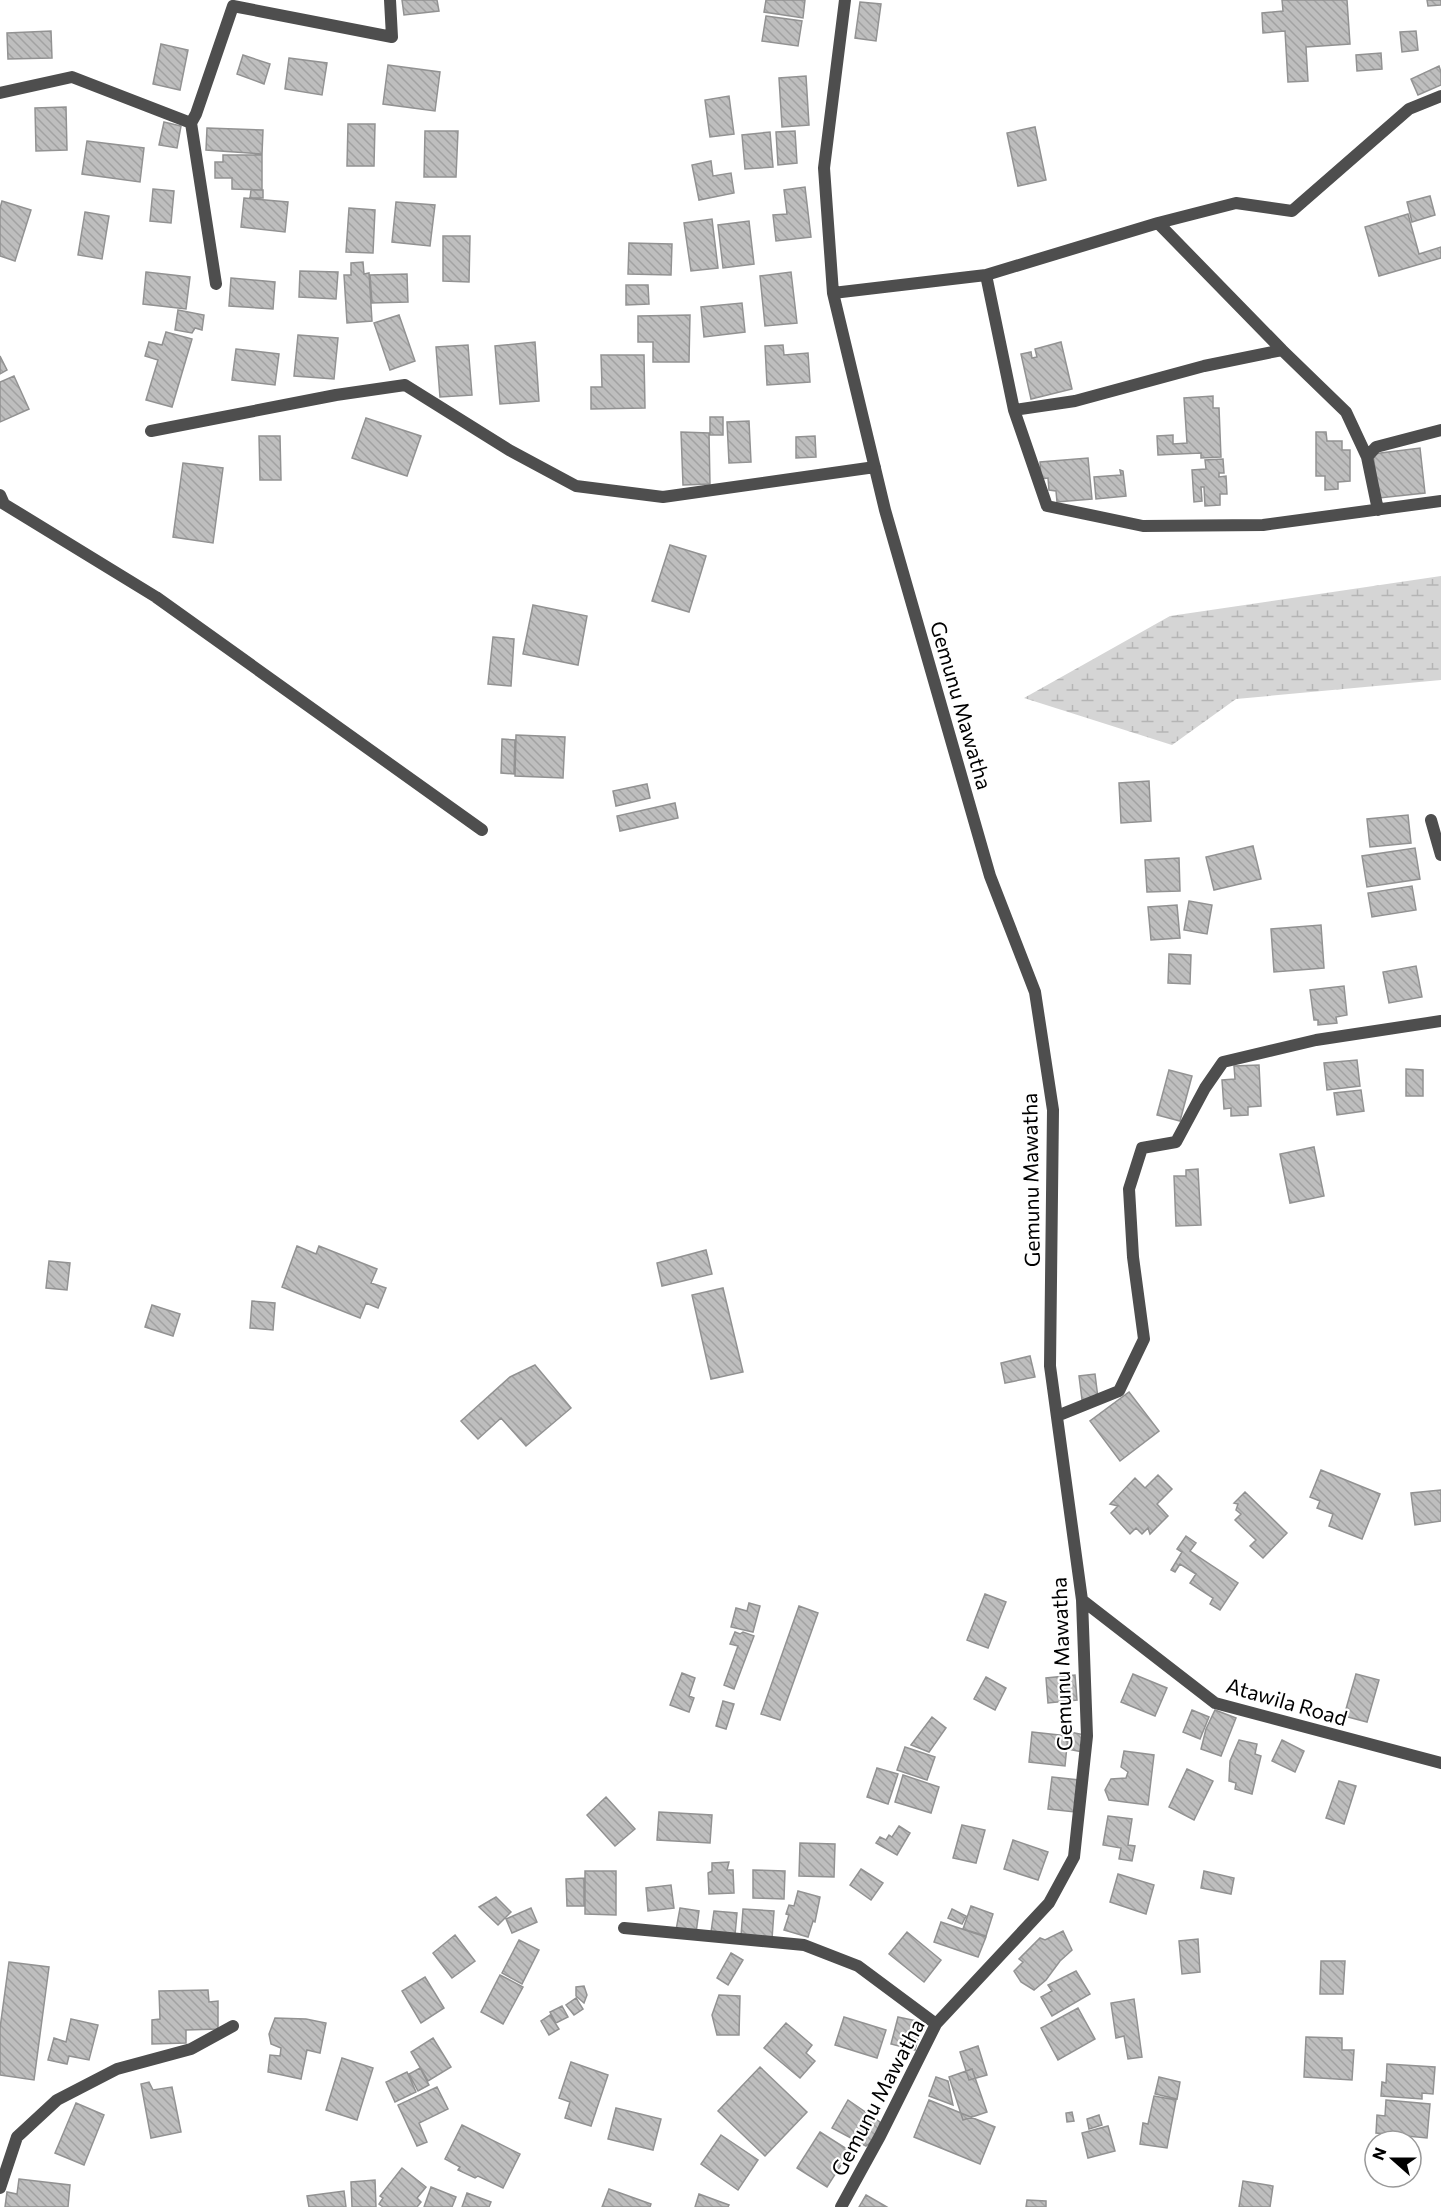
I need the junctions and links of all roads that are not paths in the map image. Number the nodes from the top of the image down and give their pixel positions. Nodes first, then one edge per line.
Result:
1 (390, 0) edge
2 (845, 0) edge
3 (0, 93) edge
4 (1441, 96) edge
5 (191, 123) junction
6 (1158, 223) junction
7 (986, 275) junction
8 (216, 285) dead end
9 (833, 293) junction
10 (1282, 350) junction
11 (1014, 410) junction
12 (1441, 430) edge
13 (152, 431) dead end
14 (1367, 457) junction
15 (875, 467) junction
16 (1, 501) edge
17 (1441, 501) edge
18 (1378, 510) junction
19 (1431, 820) dead end
20 (482, 831) dead end
21 (1441, 855) edge
22 (1441, 1021) edge
23 (1057, 1416) junction
24 (1082, 1600) junction
25 (1441, 1763) edge
26 (624, 1928) dead end
27 (936, 2024) junction
28 (233, 2026) dead end
29 (0, 2188) edge
30 (842, 2207) edge

1 - 5 street
2 - 9 street, Gemunu Mawatha
3 - 5 street
4 - 6 street
5 - 8 street
6 - 7 street
6 - 10 street
7 - 9 street
7 - 11 street
9 - 15 street, Gemunu Mawatha
10 - 11 street
10 - 14 street
11 - 18 street
12 - 14 street
13 - 15 street
14 - 18 street
15 - 23 street, Gemunu Mawatha
16 - 20 street
17 - 18 street
19 - 21 street
22 - 23 street
23 - 24 street, Gemunu Mawatha
24 - 25 street, Atawila Road
24 - 27 street, Gemunu Mawatha
26 - 27 street
27 - 30 street, Gemunu Mawatha
28 - 29 street

